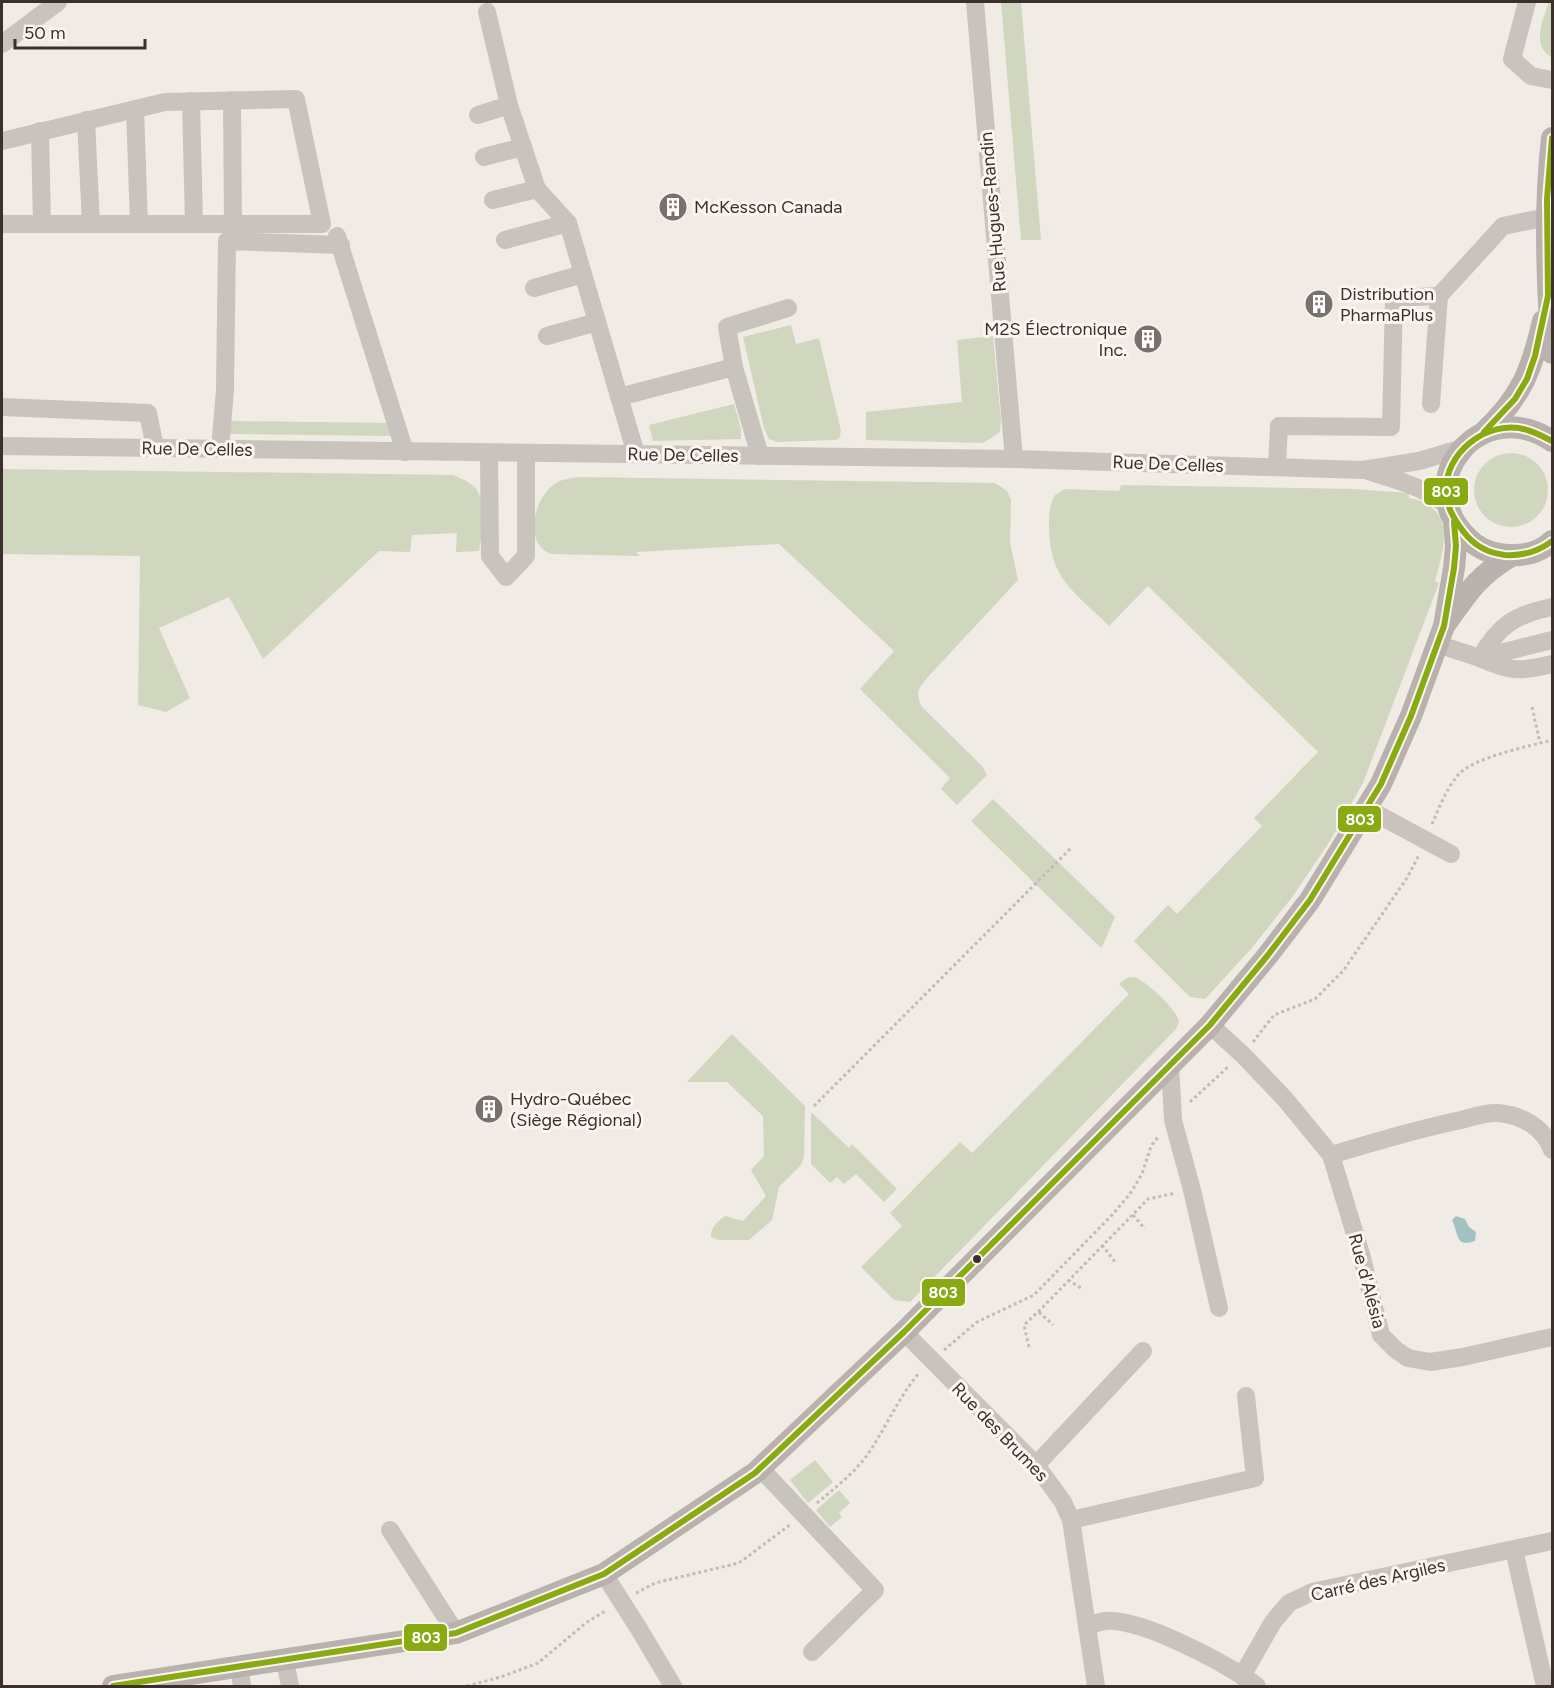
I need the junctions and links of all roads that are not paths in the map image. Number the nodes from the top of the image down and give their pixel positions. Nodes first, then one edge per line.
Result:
1 (58, 2) edge
2 (975, 2) edge
3 (1527, 2) edge
4 (487, 12) dead end
5 (2, 44) edge
6 (1552, 80) edge
7 (232, 100) junction
8 (191, 101) junction
9 (509, 105) junction
10 (135, 109) junction
11 (478, 115) dead end
12 (86, 120) junction
13 (40, 131) junction
14 (1552, 138) edge
15 (2, 141) edge
16 (523, 147) junction
17 (484, 157) dead end
18 (537, 189) junction
19 (493, 200) dead end
20 (1547, 217) junction
21 (568, 223) junction
22 (2, 224) edge
23 (42, 224) junction
24 (91, 224) junction
25 (139, 224) junction
26 (194, 224) junction
27 (233, 224) junction
28 (322, 224) junction
29 (505, 240) dead end
30 (341, 245) junction
31 (583, 274) junction
32 (534, 288) dead end
33 (1439, 296) junction
34 (1548, 296) junction
35 (788, 308) dead end
36 (597, 322) junction
37 (547, 336) dead end
38 (1552, 352) edge
39 (734, 367) junction
40 (619, 397) junction
41 (1431, 404) dead end
42 (2, 407) edge
43 (1484, 432) junction
44 (1552, 441) edge
45 (2, 446) edge
46 (155, 448) junction
47 (1463, 448) junction
48 (219, 449) junction
49 (405, 452) junction
50 (489, 453) junction
51 (526, 453) junction
52 (636, 454) junction
53 (760, 456) junction
54 (1014, 459) junction
55 (1277, 467) junction
56 (1363, 470) junction
57 (1451, 514) junction
58 (1547, 550) edge
59 (1511, 556) junction
60 (1552, 607) edge
61 (1441, 635) junction
62 (1552, 640) edge
63 (1480, 658) junction
64 (1552, 663) edge
65 (1366, 808) junction
66 (1451, 854) dead end
67 (1210, 1025) junction
68 (1170, 1065) junction
69 (1552, 1150) edge
70 (1330, 1155) junction
71 (1219, 1308) dead end
72 (904, 1332) junction
73 (1552, 1337) edge
74 (1143, 1351) dead end
75 (1246, 1396) dead end
76 (1036, 1465) junction
77 (760, 1468) junction
78 (1071, 1520) junction
79 (390, 1530) dead end
80 (1552, 1541) edge
81 (1514, 1550) junction
82 (604, 1574) junction
83 (1087, 1626) junction
84 (456, 1633) junction
85 (813, 1652) dead end
86 (285, 1661) junction
87 (241, 1676) edge
88 (1249, 1681) edge
89 (113, 1686) edge
90 (290, 1686) edge
91 (673, 1686) edge
92 (1096, 1686) edge
93 (1545, 1686) edge

1 - 5 street
2 - 54 street, Rue Hugues-Randin
3 - 6 street
4 - 9 street
7 - 8 street
7 - 27 street
7 - 28 street
8 - 10 street
8 - 26 street
9 - 11 street
9 - 16 street
10 - 12 street
10 - 25 street
12 - 13 street
12 - 24 street
13 - 15 street
13 - 23 street
14 - 20 main road
16 - 17 street
16 - 18 street
18 - 19 street
18 - 21 street
20 - 33 street
20 - 34 main road
21 - 29 street
21 - 31 street
22 - 23 street
23 - 24 street
24 - 25 street
25 - 26 street
26 - 27 street
27 - 28 street
28 - 30 street
30 - 48 street
30 - 49 street
31 - 32 street
31 - 36 street
33 - 41 street
33 - 55 street
34 - 38 main road
34 - 43 main road
35 - 39 street
36 - 37 street
36 - 40 street
39 - 40 street
39 - 53 street
40 - 52 street
42 - 46 street
43 - 44 main road
43 - 47 main road
45 - 46 street, Rue De Celles
46 - 48 street, Rue De Celles
47 - 56 street, Rue De Celles
47 - 57 main road
48 - 49 street, Rue De Celles
49 - 50 street, Rue De Celles
50 - 51 street, Rue De Celles
50 - 51 street
51 - 52 street, Rue De Celles
52 - 53 street, Rue De Celles
53 - 54 street, Rue De Celles
54 - 55 street, Rue De Celles
55 - 56 street, Rue De Celles
56 - 57 street, Rue De Celles
57 - 59 main road
57 - 61 main road
58 - 59 main road
59 - 61 main road
60 - 63 street
61 - 63 street
61 - 65 main road
62 - 63 street
63 - 64 street
65 - 66 street
65 - 67 main road
67 - 68 main road
67 - 70 street, Rue d'Alésia
68 - 71 street
68 - 72 main road
69 - 70 street
70 - 73 street, Rue d'Alésia
72 - 76 street, Rue des Brumes
72 - 77 main road
74 - 76 street
75 - 78 street
76 - 78 street, Rue des Brumes
77 - 82 main road
77 - 85 street
78 - 83 street, Rue des Brumes
79 - 84 street
80 - 81 street, Carré des Argiles
81 - 88 street, Carré des Argiles
81 - 93 street
82 - 84 main road
82 - 91 street
83 - 88 street
83 - 92 street, Rue des Brumes
84 - 86 main road
86 - 87 main road
86 - 90 street
87 - 89 main road

